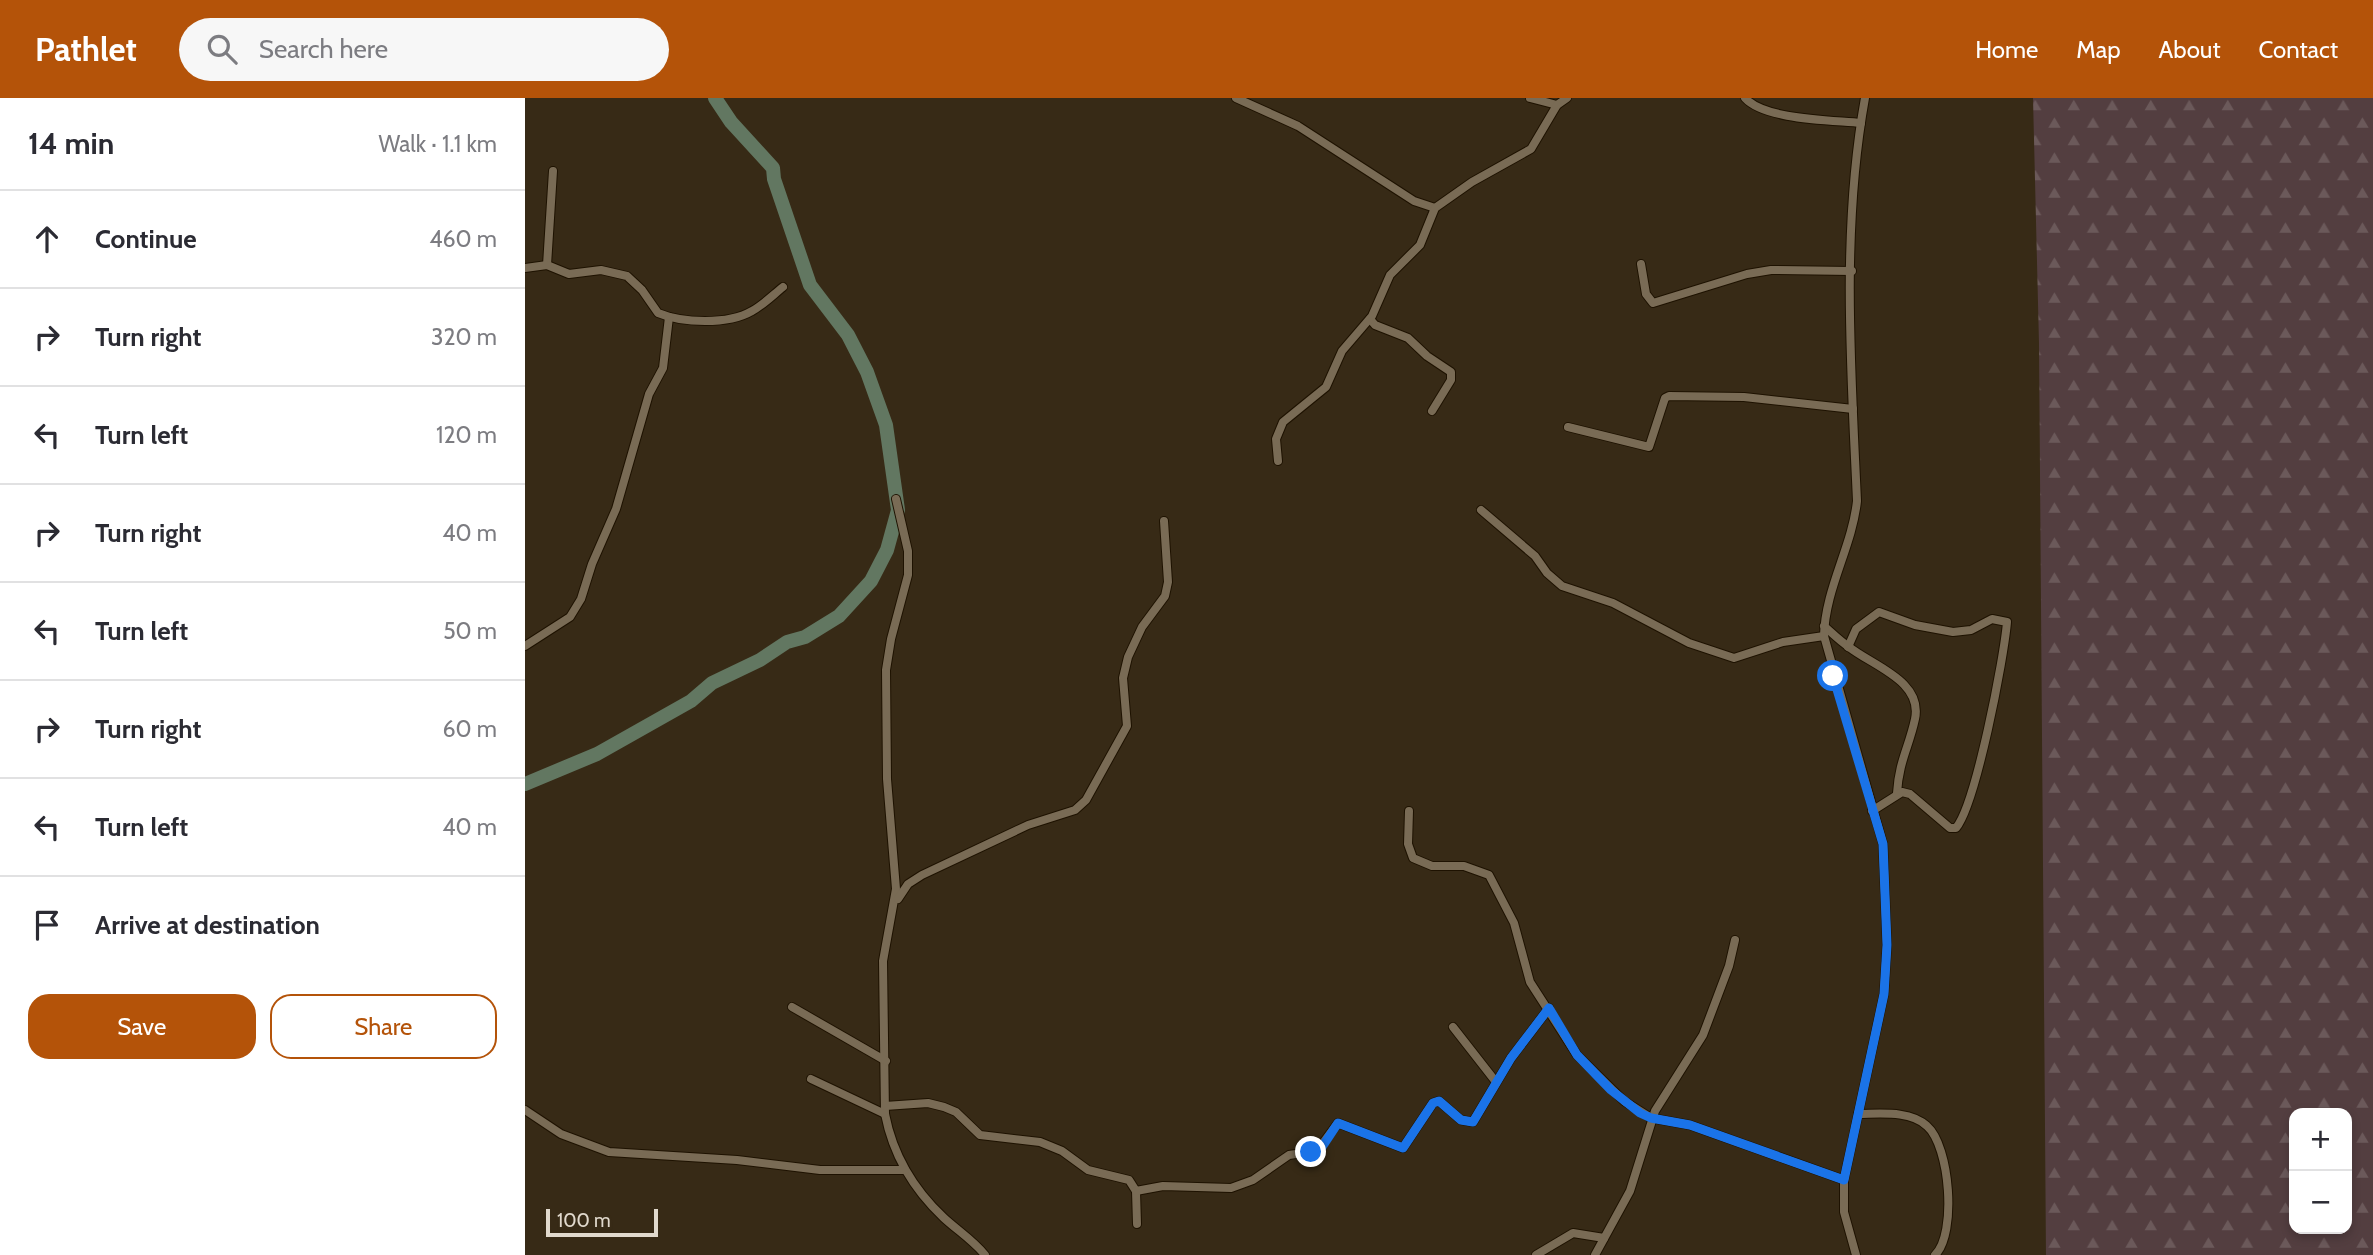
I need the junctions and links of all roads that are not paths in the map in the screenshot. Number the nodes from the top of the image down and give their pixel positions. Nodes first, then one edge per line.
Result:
1 (1235, 98) edge
2 (1530, 98) edge
3 (1567, 98) edge
4 (1745, 98) edge
5 (1865, 98) edge
6 (1557, 105) junction
7 (1861, 124) junction
8 (553, 171) dead end
9 (1434, 208) junction
10 (1641, 264) dead end
11 (547, 265) junction
12 (525, 268) edge
13 (1852, 271) junction
14 (783, 287) dead end
15 (669, 317) junction
16 (1370, 319) junction
17 (1853, 408) junction
18 (1432, 411) dead end
19 (1568, 427) dead end
20 (1278, 461) dead end
21 (897, 499) dead end
22 (1481, 510) dead end
23 (1164, 521) dead end
24 (1824, 626) junction
25 (1824, 636) junction
26 (525, 646) edge
27 (1848, 647) junction
28 (1897, 793) junction
29 (1409, 811) dead end
30 (1873, 811) junction
31 (895, 909) junction
32 (1735, 940) dead end
33 (792, 1007) dead end
34 (1549, 1008) junction
35 (1454, 1027) dead end
36 (887, 1060) junction
37 (811, 1079) dead end
38 (1496, 1082) junction
39 (525, 1110) edge
40 (885, 1110) junction
41 (1858, 1114) junction
42 (1651, 1118) junction
43 (905, 1170) junction
44 (1844, 1180) junction
45 (1136, 1191) junction
46 (1137, 1224) dead end
47 (1604, 1238) junction
48 (985, 1255) edge
49 (1536, 1255) edge
50 (1595, 1255) edge
51 (1856, 1255) edge
52 (1935, 1255) edge

1 - 9 street
2 - 6 street
3 - 6 street
4 - 7 street
5 - 7 street
6 - 9 street
7 - 13 street
8 - 11 street
9 - 16 street
10 - 13 street
11 - 12 street
11 - 15 street
13 - 17 street
14 - 15 street
15 - 26 street
16 - 18 street
16 - 20 street
17 - 19 street
17 - 24 street
21 - 31 street
22 - 25 street
23 - 31 street
24 - 25 street
24 - 27 street
25 - 30 street
27 - 28 street
27 - 28 street
28 - 30 street
29 - 34 street
30 - 41 street
31 - 36 street
32 - 42 street
33 - 36 street
34 - 38 street
34 - 42 street
35 - 38 street
36 - 40 street
37 - 40 street
38 - 45 street
39 - 43 street
40 - 43 street
40 - 45 street
41 - 44 street
41 - 52 street
42 - 44 street
42 - 47 street
43 - 48 street
44 - 51 street
45 - 46 street
47 - 49 street
47 - 50 street

